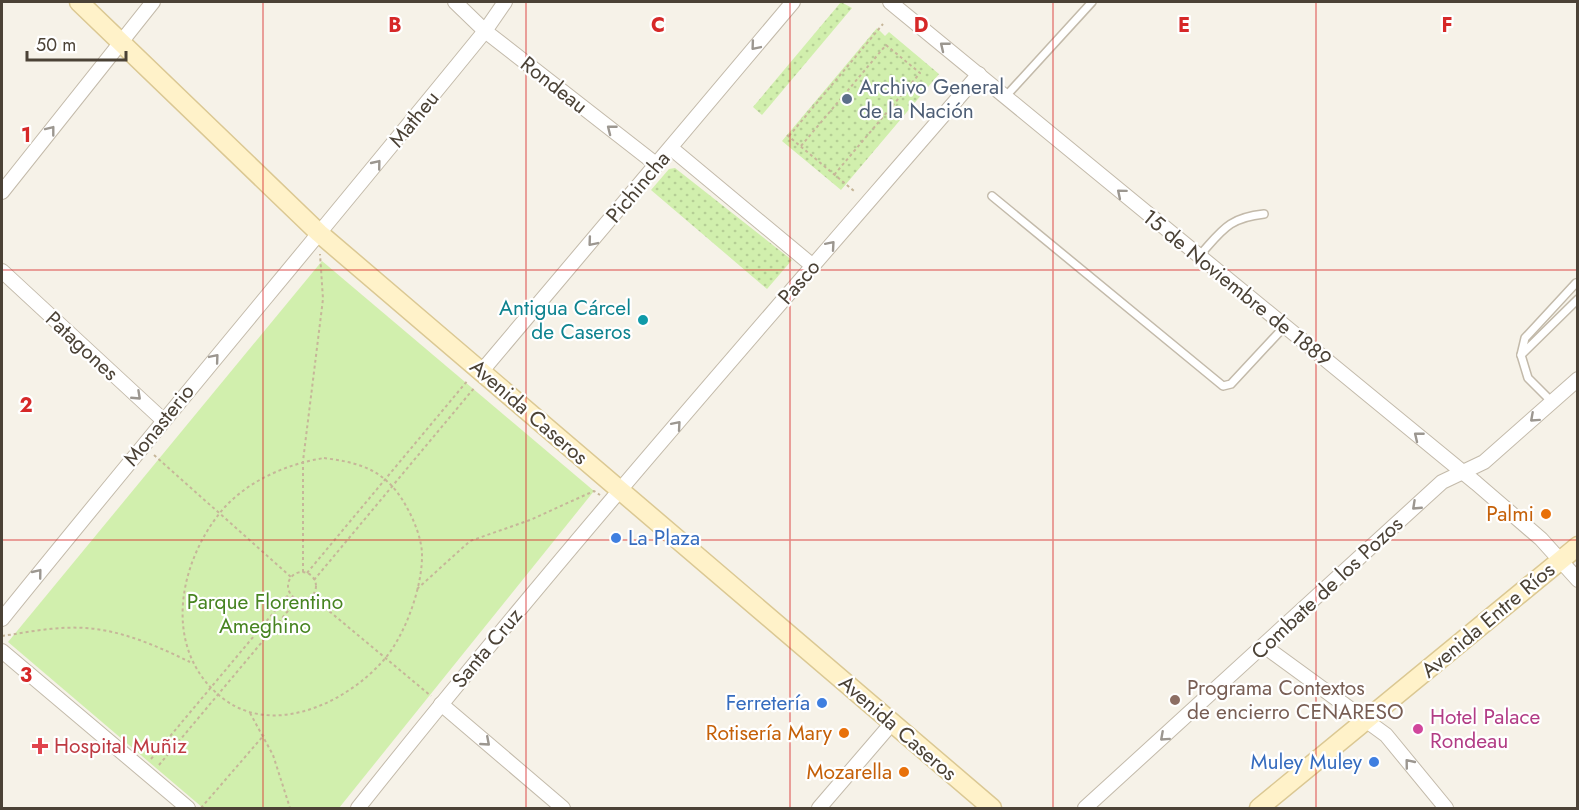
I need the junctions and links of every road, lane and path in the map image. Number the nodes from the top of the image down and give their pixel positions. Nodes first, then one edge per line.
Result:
1 (79, 2) edge
2 (153, 2) edge
3 (455, 2) edge
4 (505, 2) edge
5 (793, 2) edge
6 (890, 2) edge
7 (1092, 2) edge
8 (883, 24) dead end
9 (485, 31) junction
10 (121, 41) junction
11 (979, 74) junction
12 (1006, 96) junction
13 (801, 146) junction
14 (671, 148) junction
15 (657, 165) junction
16 (834, 175) junction
17 (2, 192) edge
18 (854, 192) dead end
19 (993, 196) dead end
20 (1264, 214) dead end
21 (320, 233) junction
22 (1198, 257) junction
23 (813, 266) junction
24 (2, 271) edge
25 (1576, 283) edge
26 (1578, 299) edge
27 (1284, 327) junction
28 (1521, 355) junction
29 (481, 372) junction
30 (1578, 379) edge
31 (1552, 402) junction
32 (163, 420) junction
33 (143, 445) junction
34 (303, 462) junction
35 (1464, 473) junction
36 (386, 478) junction
37 (392, 486) junction
38 (615, 497) junction
39 (219, 513) junction
40 (1578, 546) edge
41 (1561, 559) junction
42 (305, 573) junction
43 (291, 578) junction
44 (314, 580) junction
45 (1578, 580) edge
46 (417, 589) junction
47 (290, 593) junction
48 (311, 596) junction
49 (298, 599) junction
50 (2, 619) edge
51 (2, 636) edge
52 (1264, 646) junction
53 (2, 651) edge
54 (386, 658) junction
55 (192, 662) junction
56 (211, 688) junction
57 (218, 694) junction
58 (441, 704) junction
59 (249, 713) junction
60 (1367, 719) junction
61 (892, 723) junction
62 (264, 735) junction
63 (146, 773) junction
64 (188, 808) edge
65 (201, 808) edge
66 (290, 808) edge
67 (358, 808) edge
68 (563, 808) edge
69 (819, 808) edge
70 (992, 808) edge
71 (1085, 808) edge
72 (1259, 808) edge
73 (1446, 808) edge

1 - 10 main road, Avenida Caseros
2 - 10 street
3 - 9 street, Rondeau
4 - 9 street, Matheu
5 -> 14 street, Pichincha
11 -> 6 street, 15 de Noviembre de 1889
7 - 12 lane
8 - 13 path
15 -> 9 street, Rondeau
21 -> 9 street, Matheu
17 -> 10 street
10 - 21 main road, Avenida Caseros
11 - 12 street, 15 de Noviembre de 1889
23 -> 11 street, Pasco
22 -> 12 street, 15 de Noviembre de 1889
13 - 16 path
13 - 16 path
14 - 15 street, Pichincha
14 - 23 street
15 -> 29 street, Pichincha
16 - 18 path
19 - 27 lane
20 - 22 lane
21 - 29 main road, Avenida Caseros
32 -> 21 street, Monasterio
21 - 34 path
22 - 27 street, 15 de Noviembre de 1889
38 -> 23 street, Pasco
24 -> 32 street, Patagones
25 - 28 lane
26 - 28 lane
35 -> 27 street, 15 de Noviembre de 1889
28 - 31 lane
29 - 36 path
29 - 37 path
29 - 38 main road, Avenida Caseros
30 - 31 street, Combate de los Pozos
31 -> 35 street, Combate de los Pozos
32 - 33 street, Monasterio
33 - 39 path
50 -> 33 street, Monasterio
34 - 36 path
34 - 39 path
34 - 42 path
35 - 41 street, 15 de Noviembre de 1889
35 -> 52 street, Combate de los Pozos
36 - 37 path
36 - 42 path
37 - 44 path
37 - 46 path
38 - 46 path
38 - 58 street, Santa Cruz
38 - 61 main road, Avenida Caseros
39 - 43 path
39 - 55 path
40 - 41 main road, Avenida Entre Ríos
41 - 45 street, 15 de Noviembre de 1889
41 - 60 main road, Avenida Entre Ríos
42 - 43 path
42 - 44 path
43 - 47 path
44 - 48 path
46 - 54 path
47 - 49 path
47 - 56 path
48 - 49 path
48 - 54 path
49 - 57 path
51 - 55 path
52 - 60 street
52 -> 71 street, Combate de los Pozos
53 - 63 street
54 - 58 path
54 - 59 path
55 - 56 path
56 - 57 path
56 - 63 path
57 - 59 path
57 - 63 path
58 - 67 street, Santa Cruz
58 -> 68 street
59 - 62 path
60 - 72 main road, Avenida Entre Ríos
73 -> 60 street
61 - 69 street
61 - 70 main road, Avenida Caseros
62 - 65 path
62 - 66 path
63 - 64 street

